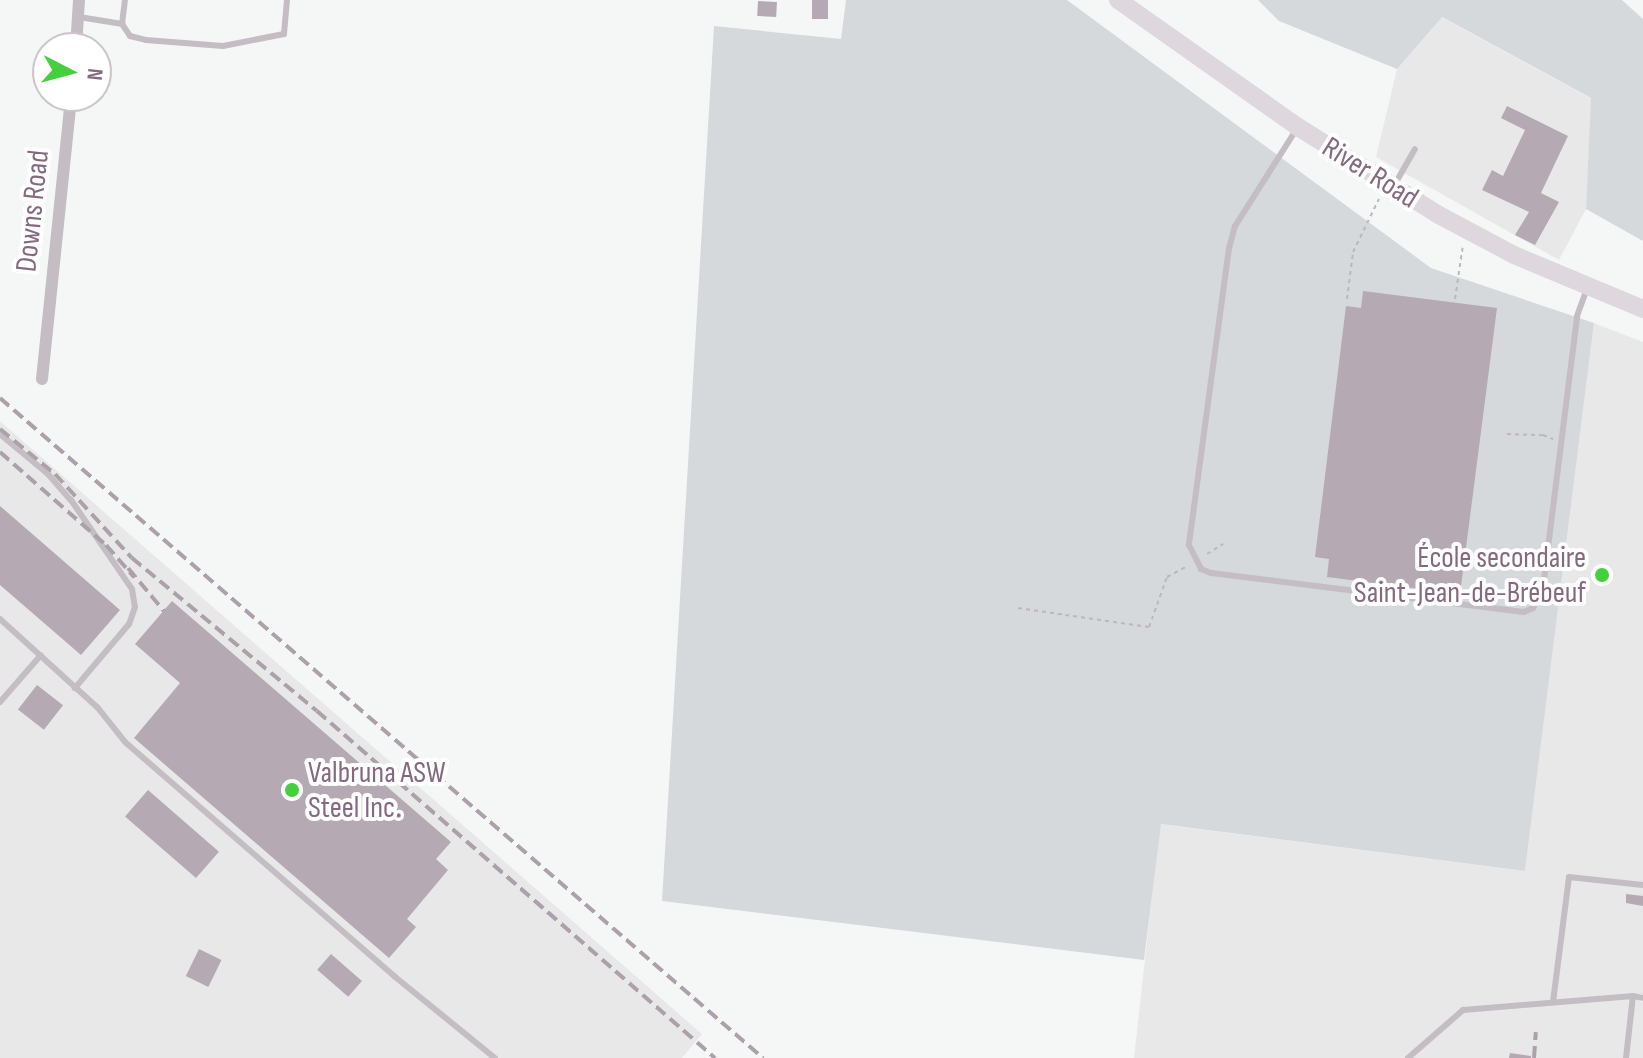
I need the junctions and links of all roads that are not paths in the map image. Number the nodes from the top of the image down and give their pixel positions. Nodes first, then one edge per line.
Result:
1 (79, 0) edge
2 (125, 0) edge
3 (287, 0) edge
4 (1118, 0) edge
5 (79, 17) junction
6 (122, 24) junction
7 (78, 32) edge
8 (69, 112) edge
9 (1298, 127) junction
10 (1415, 149) dead end
11 (1390, 186) junction
12 (1587, 288) junction
13 (1643, 309) edge
14 (42, 379) dead end
15 (0, 434) edge
16 (0, 619) edge
17 (41, 655) junction
18 (75, 688) junction
19 (0, 702) edge
20 (1643, 885) edge
21 (1633, 996) junction
22 (1643, 998) edge
23 (1553, 1002) junction
24 (495, 1058) edge
25 (1408, 1058) edge
26 (1626, 1058) edge

1 - 5 street
2 - 6 lane
3 - 6 lane
4 - 9 street, River Road
5 - 6 lane
5 - 7 street
8 - 14 street, Downs Road
9 - 11 street, River Road
9 - 12 lane
10 - 11 lane
11 - 12 street, River Road
12 - 13 street, River Road
15 - 18 lane
16 - 17 lane
17 - 18 lane
17 - 19 lane
18 - 24 lane
20 - 23 lane
21 - 22 lane
21 - 23 lane
21 - 26 lane
23 - 25 lane

